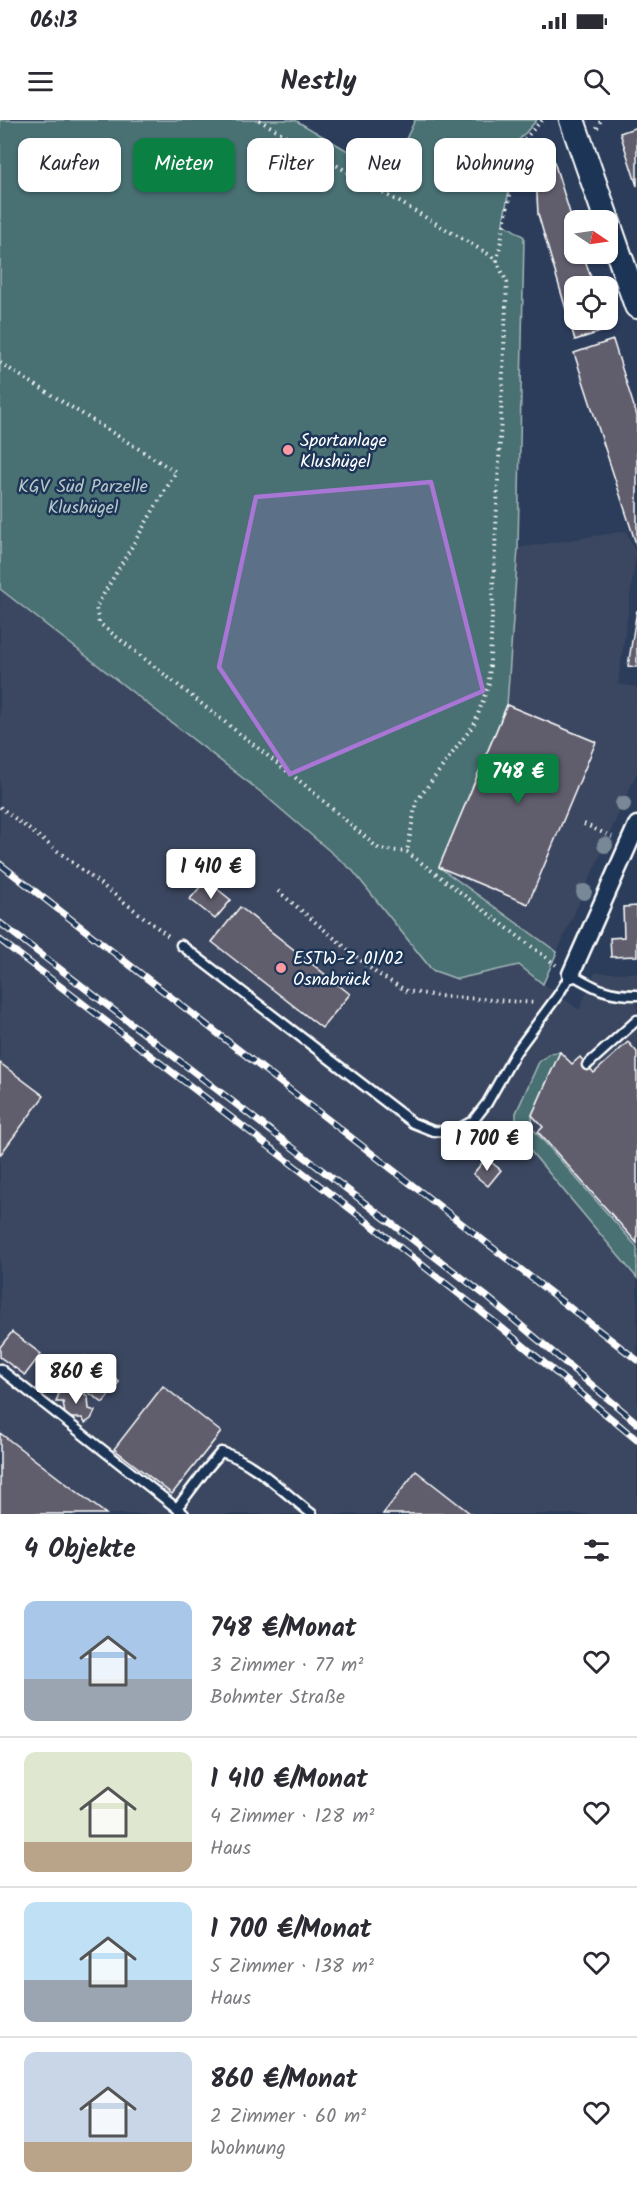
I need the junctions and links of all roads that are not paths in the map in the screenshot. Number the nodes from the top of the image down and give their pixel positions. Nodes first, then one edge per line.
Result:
1 (572, 120) edge
2 (637, 306) edge
3 (637, 825) edge
4 (181, 945) road end
5 (571, 974) junction
6 (637, 995) edge
7 (637, 1020) edge
8 (586, 1065) dead end
9 (0, 1369) edge
10 (180, 1511) edge
11 (312, 1514) edge

1 - 2 main road
3 - 5 street
4 - 5 lane
5 - 6 lane
7 - 8 lane
9 - 10 lane
10 - 11 lane

